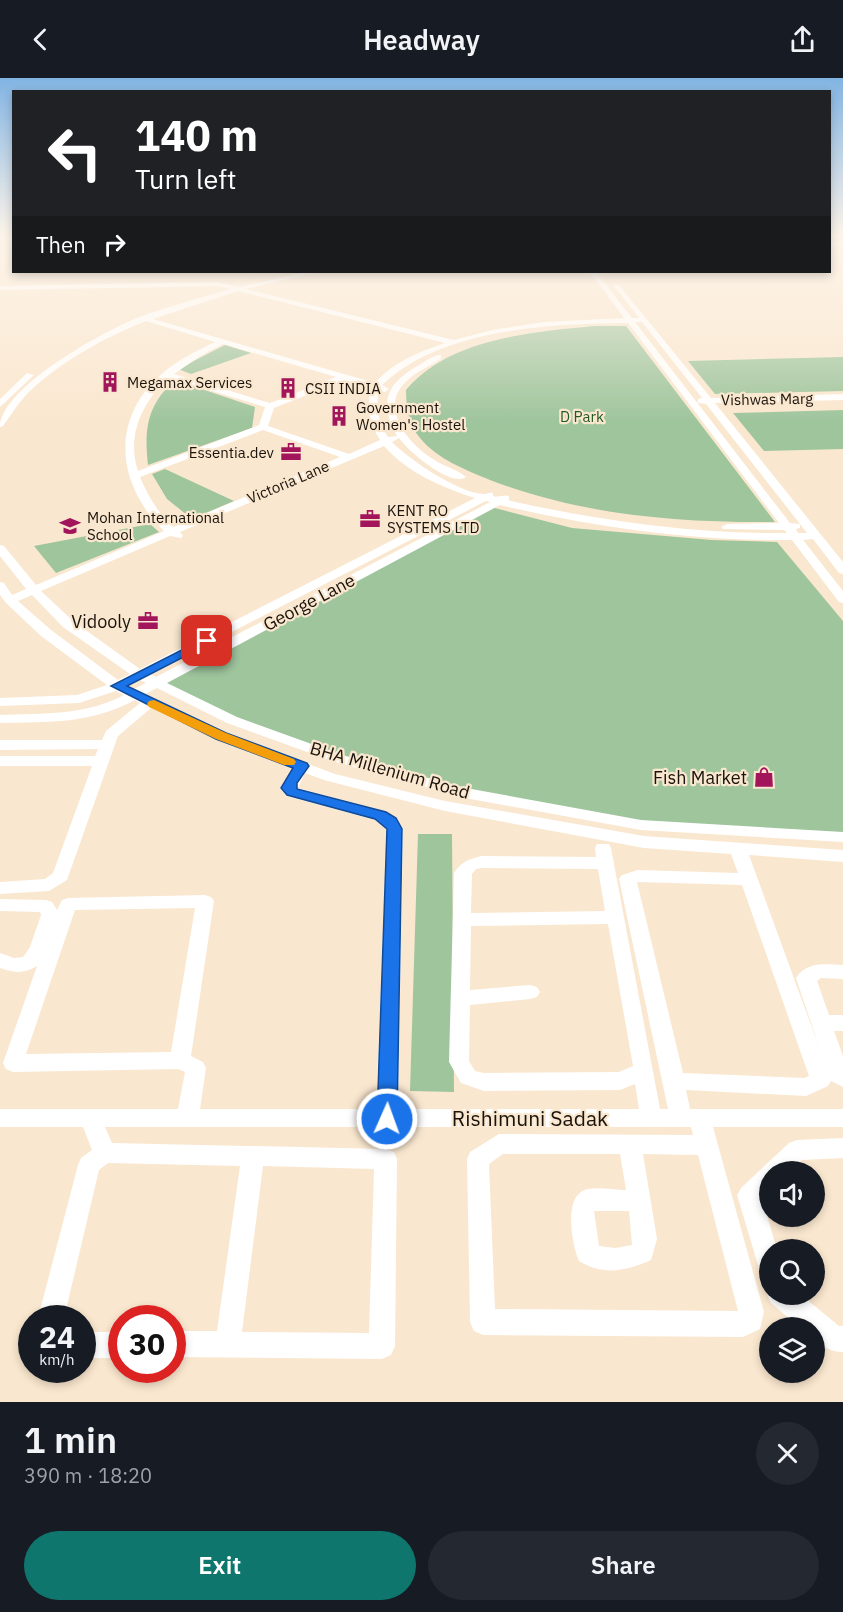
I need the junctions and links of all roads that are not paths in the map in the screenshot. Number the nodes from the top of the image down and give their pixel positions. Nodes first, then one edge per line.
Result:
1 (193, 299) edge
2 (267, 299) edge
3 (614, 299) edge
4 (627, 299) edge
5 (144, 316) junction
6 (632, 322) junction
7 (645, 322) junction
8 (222, 341) junction
9 (245, 345) junction
10 (456, 346) junction
11 (166, 374) junction
12 (344, 377) junction
13 (378, 385) junction
14 (395, 389) junction
15 (843, 397) edge
16 (0, 404) edge
17 (694, 404) junction
18 (710, 404) junction
19 (843, 404) edge
20 (270, 406) junction
21 (373, 412) junction
22 (392, 412) junction
23 (0, 424) edge
24 (263, 427) junction
25 (402, 437) junction
26 (387, 443) junction
27 (349, 457) junction
28 (134, 476) junction
29 (498, 496) junction
30 (809, 526) junction
31 (788, 527) junction
32 (174, 534) junction
33 (817, 536) junction
34 (795, 537) junction
35 (0, 548) edge
36 (843, 570) edge
37 (0, 586) edge
38 (36, 593) junction
39 (843, 599) edge
40 (12, 602) junction
41 (141, 675) junction
42 (156, 682) junction
43 (117, 686) junction
44 (134, 695) junction
45 (0, 702) edge
46 (150, 702) junction
47 (0, 719) edge
48 (107, 744) junction
49 (0, 745) edge
50 (0, 761) edge
51 (100, 761) junction
52 (302, 766) junction
53 (843, 837) edge
54 (738, 849) junction
55 (843, 856) edge
56 (750, 879) junction
57 (0, 888) edge
58 (0, 905) edge
59 (614, 917) junction
60 (462, 920) junction
61 (0, 960) edge
62 (843, 972) edge
63 (530, 992) dead end
64 (460, 998) junction
65 (822, 1023) junction
66 (843, 1023) edge
67 (180, 1060) junction
68 (644, 1071) junction
69 (843, 1078) edge
70 (674, 1081) junction
71 (91, 1118) junction
72 (651, 1118) junction
73 (691, 1118) junction
74 (0, 1119) edge
75 (187, 1119) junction
76 (387, 1119) junction
77 (842, 1122) edge
78 (630, 1145) junction
79 (706, 1145) junction
80 (843, 1148) edge
81 (104, 1153) junction
82 (253, 1156) junction
83 (786, 1161) edge
84 (759, 1186) edge
85 (639, 1201) dead end
86 (762, 1239) edge
87 (54, 1305) edge
88 (793, 1305) edge
89 (843, 1339) edge
90 (186, 1344) edge
91 (228, 1344) junction

1 - 5 street
2 - 10 street
3 - 6 street
4 - 7 street
5 - 8 street
5 - 9 street
5 - 16 street
5 - 23 street
6 - 7 street
6 - 10 street
6 - 17 street
7 - 18 street
8 - 9 street
8 - 11 street
9 - 12 street
9 - 13 street
10 - 13 street
10 - 14 street
11 - 20 street
11 - 28 street
12 - 13 street
12 - 20 street
13 - 14 street
13 - 21 street
14 - 22 street
15 - 18 street, Vishwas Marg
17 - 18 street, Vishwas Marg
17 - 31 street
18 - 19 street, Vishwas Marg
18 - 30 street
20 - 24 street
21 - 22 street
21 - 26 street
22 - 25 street
24 - 27 street
24 - 28 street
25 - 26 street, Victoria Lane
25 - 29 street
26 - 27 street, Victoria Lane
26 - 29 street
26 - 32 street, Victoria Lane
27 - 32 street, Victoria Lane
28 - 32 street
29 - 31 street
29 - 34 street
29 - 41 street, George Lane
29 - 42 street, George Lane
30 - 31 street
30 - 33 street
31 - 34 street
32 - 38 street, Victoria Lane
33 - 34 street
33 - 36 street
34 - 39 street
35 - 38 street, BHA Millenium Road
37 - 40 street, BHA Millenium Road
38 - 40 street, Victoria Lane
38 - 41 street, BHA Millenium Road
40 - 43 street, BHA Millenium Road
41 - 42 street, BHA Millenium Road
41 - 43 street, George Lane
42 - 44 street, George Lane
42 - 53 street, BHA Millenium Road
43 - 44 street, BHA Millenium Road
43 - 45 street, George Lane
44 - 46 street, BHA Millenium Road
44 - 47 street, George Lane
46 - 48 street
46 - 52 street, BHA Millenium Road
48 - 49 street
48 - 51 street
50 - 51 street
51 - 57 street
52 - 54 street, BHA Millenium Road
52 - 76 street
54 - 55 street, BHA Millenium Road
54 - 56 street
56 - 70 street
56 - 70 street
58 - 61 street
59 - 60 street
59 - 60 street
59 - 68 street
60 - 64 street
62 - 65 street
63 - 64 street
64 - 68 street
65 - 66 street
65 - 69 street
67 - 67 street
67 - 75 street
68 - 72 street
70 - 73 street
71 - 74 street, Rishimuni Sadak
71 - 75 street, Rishimuni Sadak
71 - 81 street
72 - 73 street, Rishimuni Sadak
72 - 76 street, Rishimuni Sadak
73 - 77 street, Rishimuni Sadak
73 - 79 street
75 - 76 street, Rishimuni Sadak
78 - 79 street
78 - 79 street
78 - 85 street
80 - 83 street
81 - 82 street
81 - 87 street
82 - 91 street
82 - 91 street
84 - 86 street
88 - 89 street
90 - 91 street

